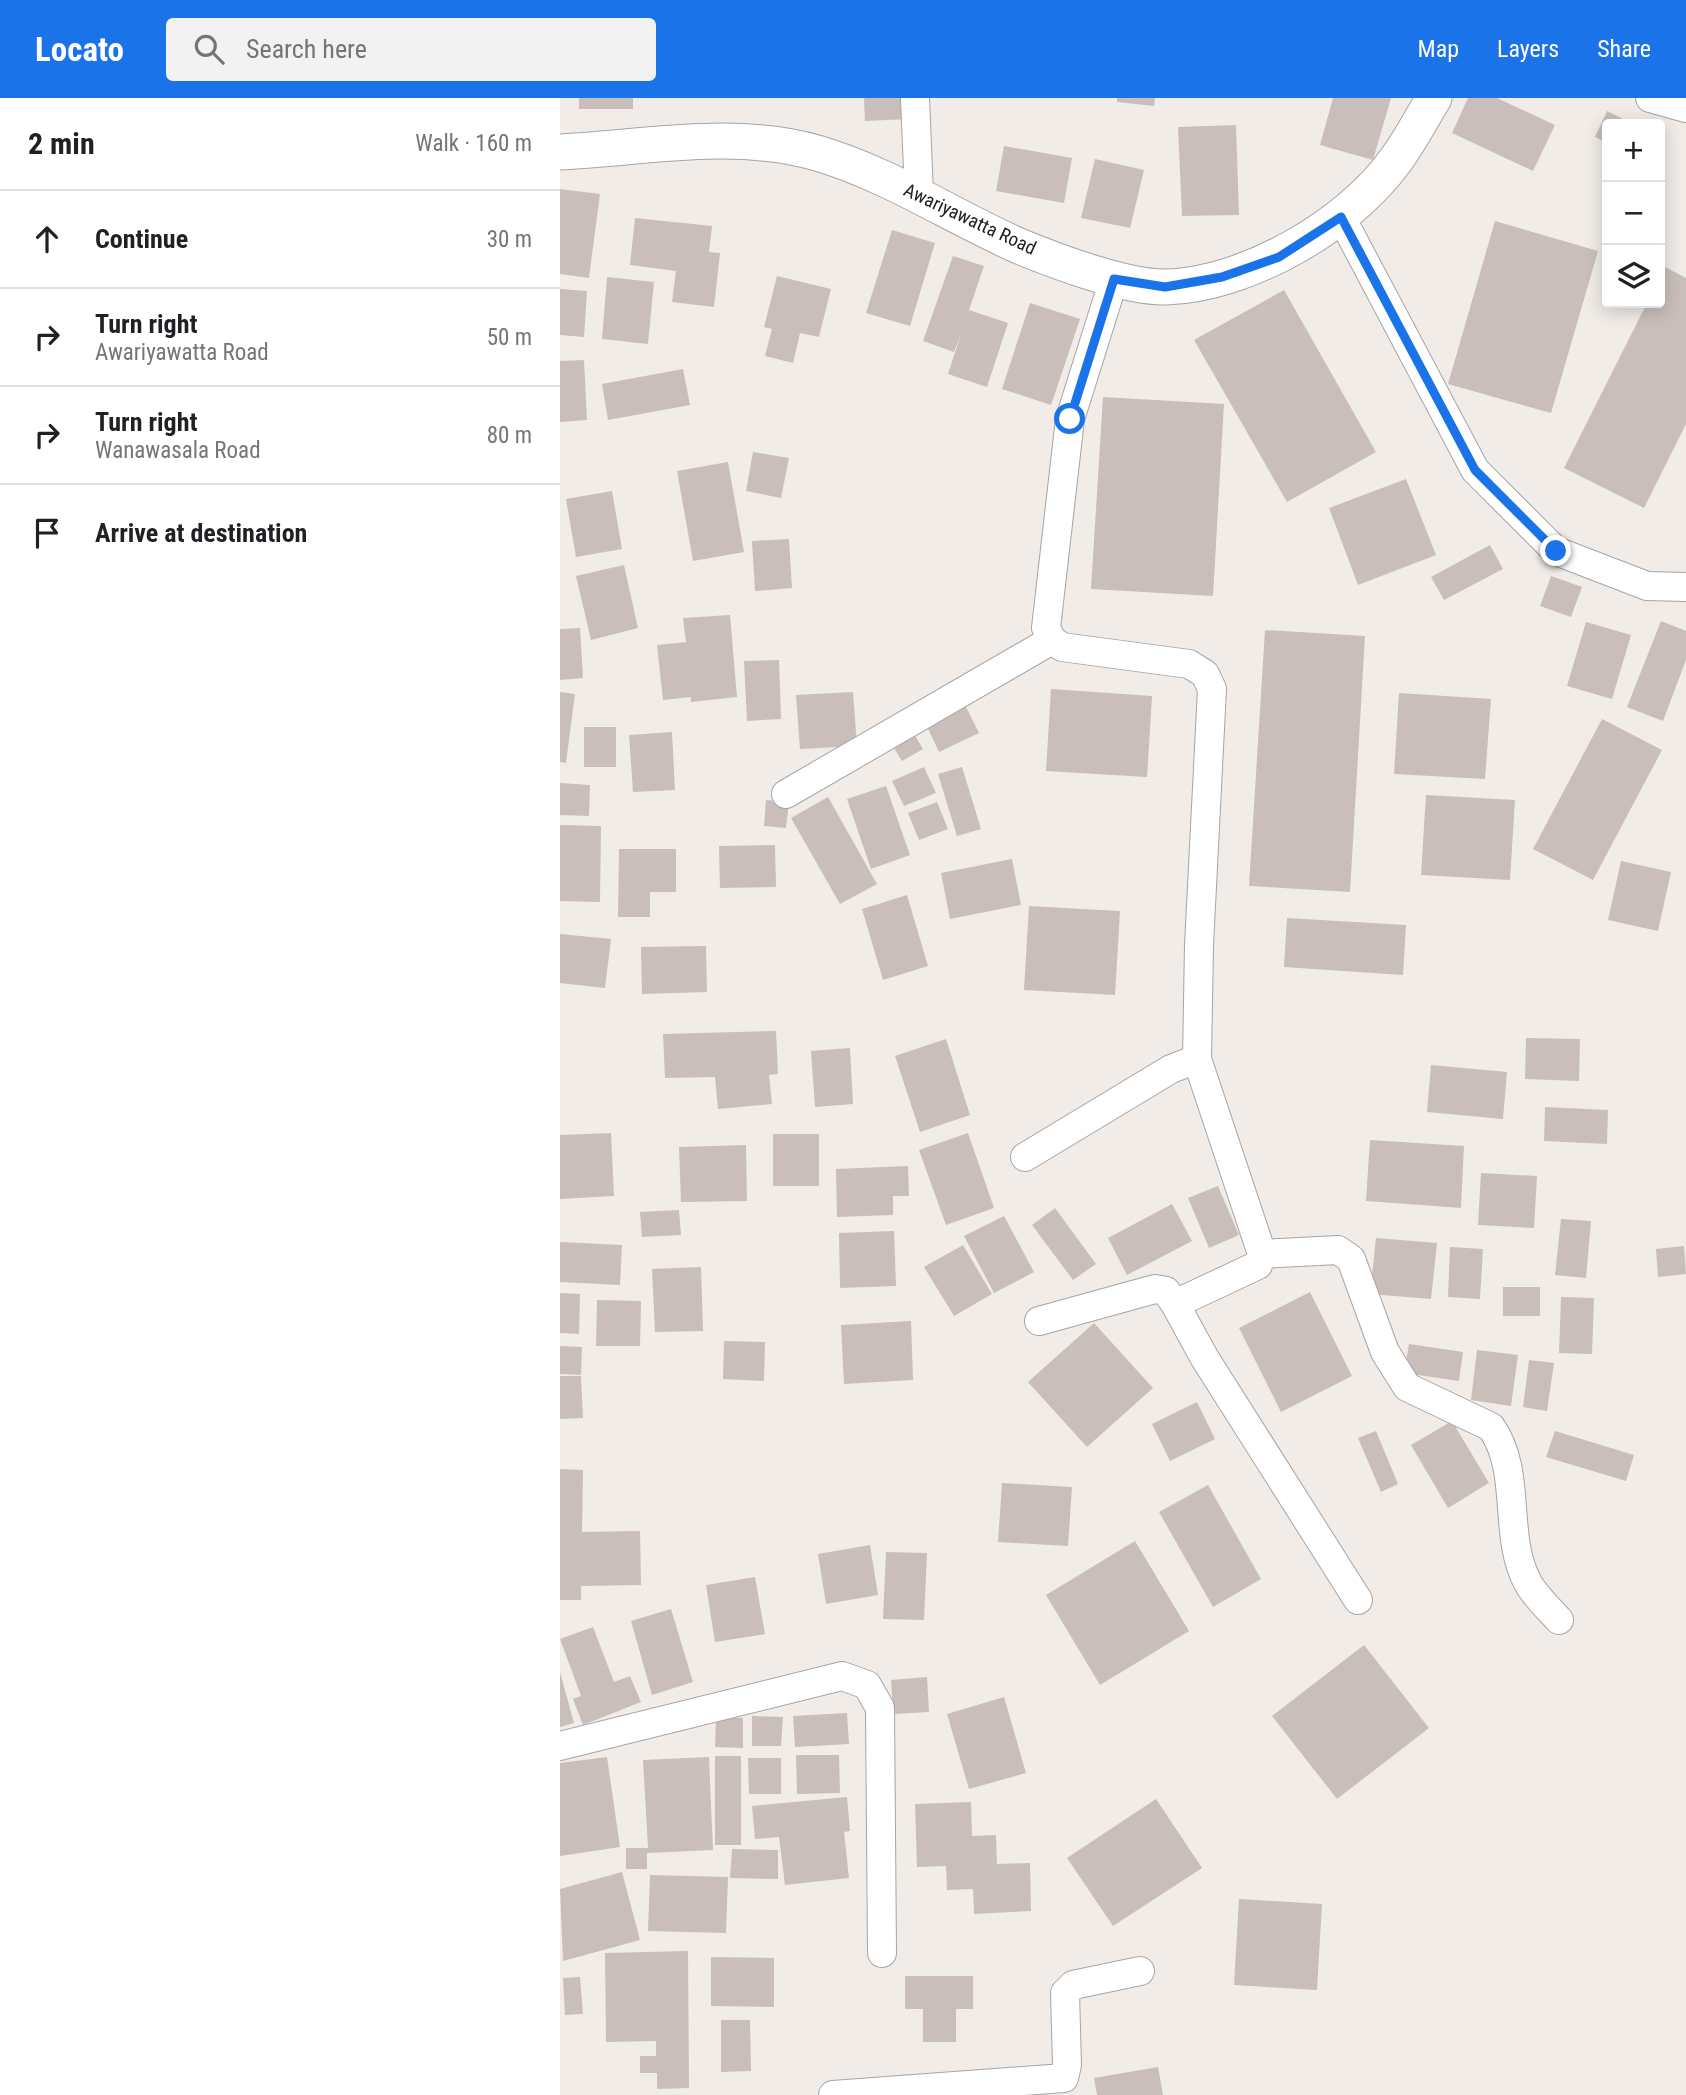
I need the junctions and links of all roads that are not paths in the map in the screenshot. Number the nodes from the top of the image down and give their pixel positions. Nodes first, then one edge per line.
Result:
1 (915, 98) edge
2 (1434, 98) edge
3 (1650, 98) edge
4 (1686, 108) edge
5 (560, 152) edge
6 (919, 194) junction
7 (1341, 217) junction
8 (1114, 279) junction
9 (1686, 587) edge
10 (1052, 640) junction
11 (786, 794) dead end
12 (1197, 1059) junction
13 (1025, 1157) dead end
14 (1262, 1254) junction
15 (1175, 1304) junction
16 (1039, 1321) dead end
17 (1359, 1600) dead end
18 (1559, 1620) dead end
19 (560, 1746) edge
20 (882, 1952) dead end
21 (1140, 1971) dead end
22 (833, 2095) edge

1 - 6 street
2 - 7 street, Awariyawatta Road
3 - 4 street
5 - 6 street, Awariyawatta Road
6 - 8 street, Awariyawatta Road
7 - 8 street, Awariyawatta Road
7 - 9 street
8 - 10 street
10 - 11 street
10 - 12 street
12 - 13 street
12 - 14 street
14 - 15 street
14 - 18 street
15 - 16 street
15 - 17 street
19 - 20 street
21 - 22 street

